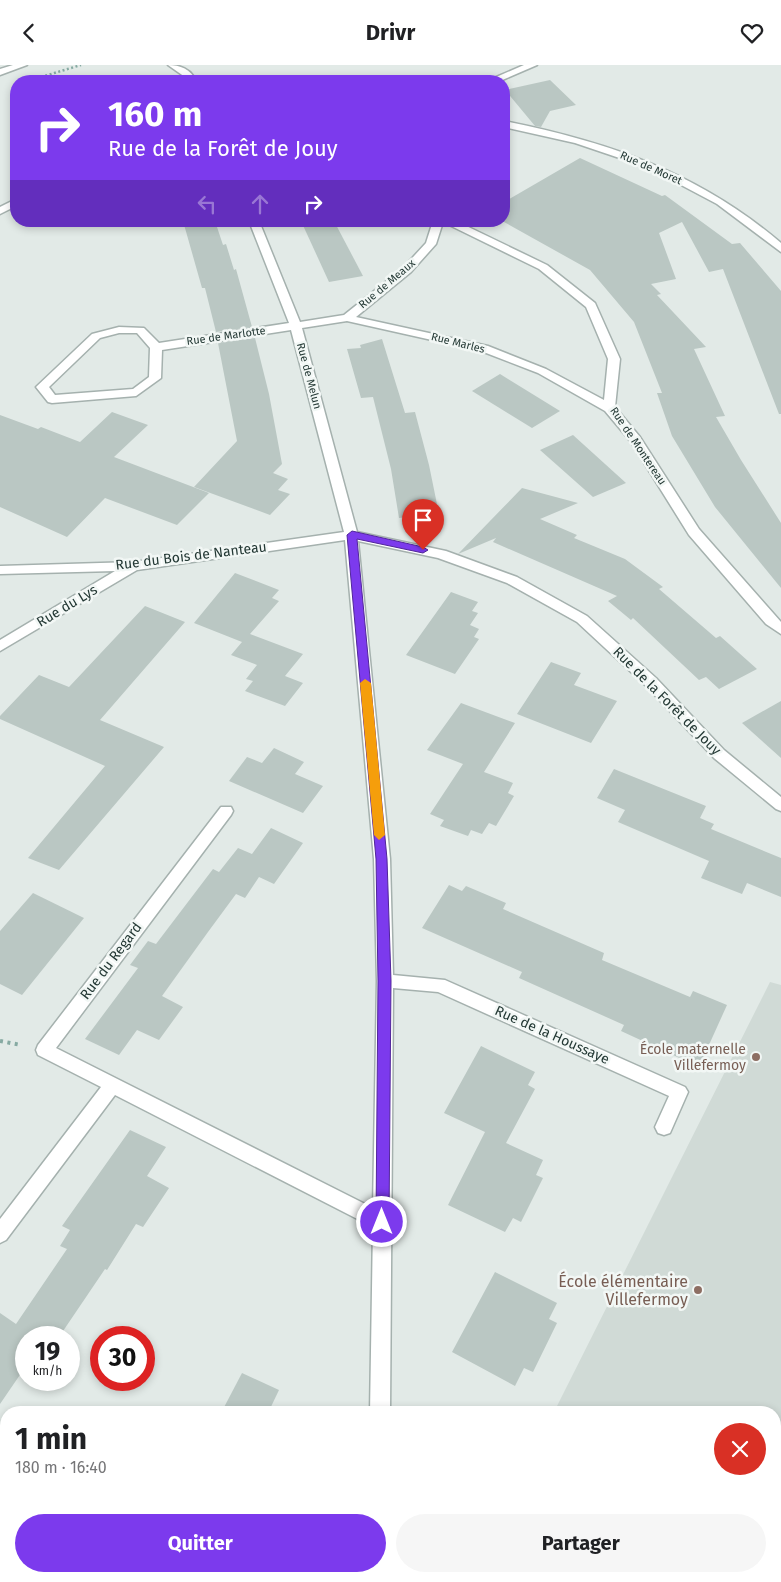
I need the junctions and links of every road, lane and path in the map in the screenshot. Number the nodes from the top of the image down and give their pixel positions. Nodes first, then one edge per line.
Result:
1 (22, 65) edge
2 (81, 65) edge
3 (173, 65) edge
4 (532, 65) edge
5 (0, 72) edge
6 (49, 75) edge
7 (185, 75) edge
8 (507, 75) edge
9 (510, 125) edge
10 (256, 227) edge
11 (436, 227) edge
12 (460, 227) edge
13 (781, 249) edge
14 (347, 318) junction
15 (296, 326) junction
16 (156, 347) junction
17 (609, 408) junction
18 (352, 535) junction
19 (134, 566) junction
20 (0, 570) edge
21 (781, 629) edge
22 (0, 645) edge
23 (781, 805) edge
24 (226, 811) dead end
25 (384, 981) junction
26 (113, 1084) junction
27 (664, 1127) dead end
28 (382, 1222) junction
29 (0, 1235) edge
30 (380, 1406) edge

1 - 5 street
2 - 6 path
3 - 7 street
4 - 8 street
9 - 13 street, Rue de Moret
10 - 15 street, Rue de Melun
11 - 14 street, Rue de Meaux
12 - 17 street, Rue de Montereau
14 - 15 street, Rue Marles
14 - 17 street, Rue Marles
15 - 16 street, Rue de Marlotte
15 - 18 street, Rue de Melun
16 - 16 street
17 - 21 street, Rue de Montereau
18 - 19 street, Rue du Bois de Nanteau
18 - 23 street, Rue de la Forêt de Jouy
18 - 25 street, Rue de Melun
19 - 20 street, Rue du Bois de Nanteau
19 - 22 street, Rue du Lys
24 - 26 street, Rue du Regard
25 - 27 street, Rue de la Houssaye
25 - 28 street, Rue de Melun
26 - 28 street, Rue du Regard
26 - 29 street
28 - 30 street, Rue de Melun

